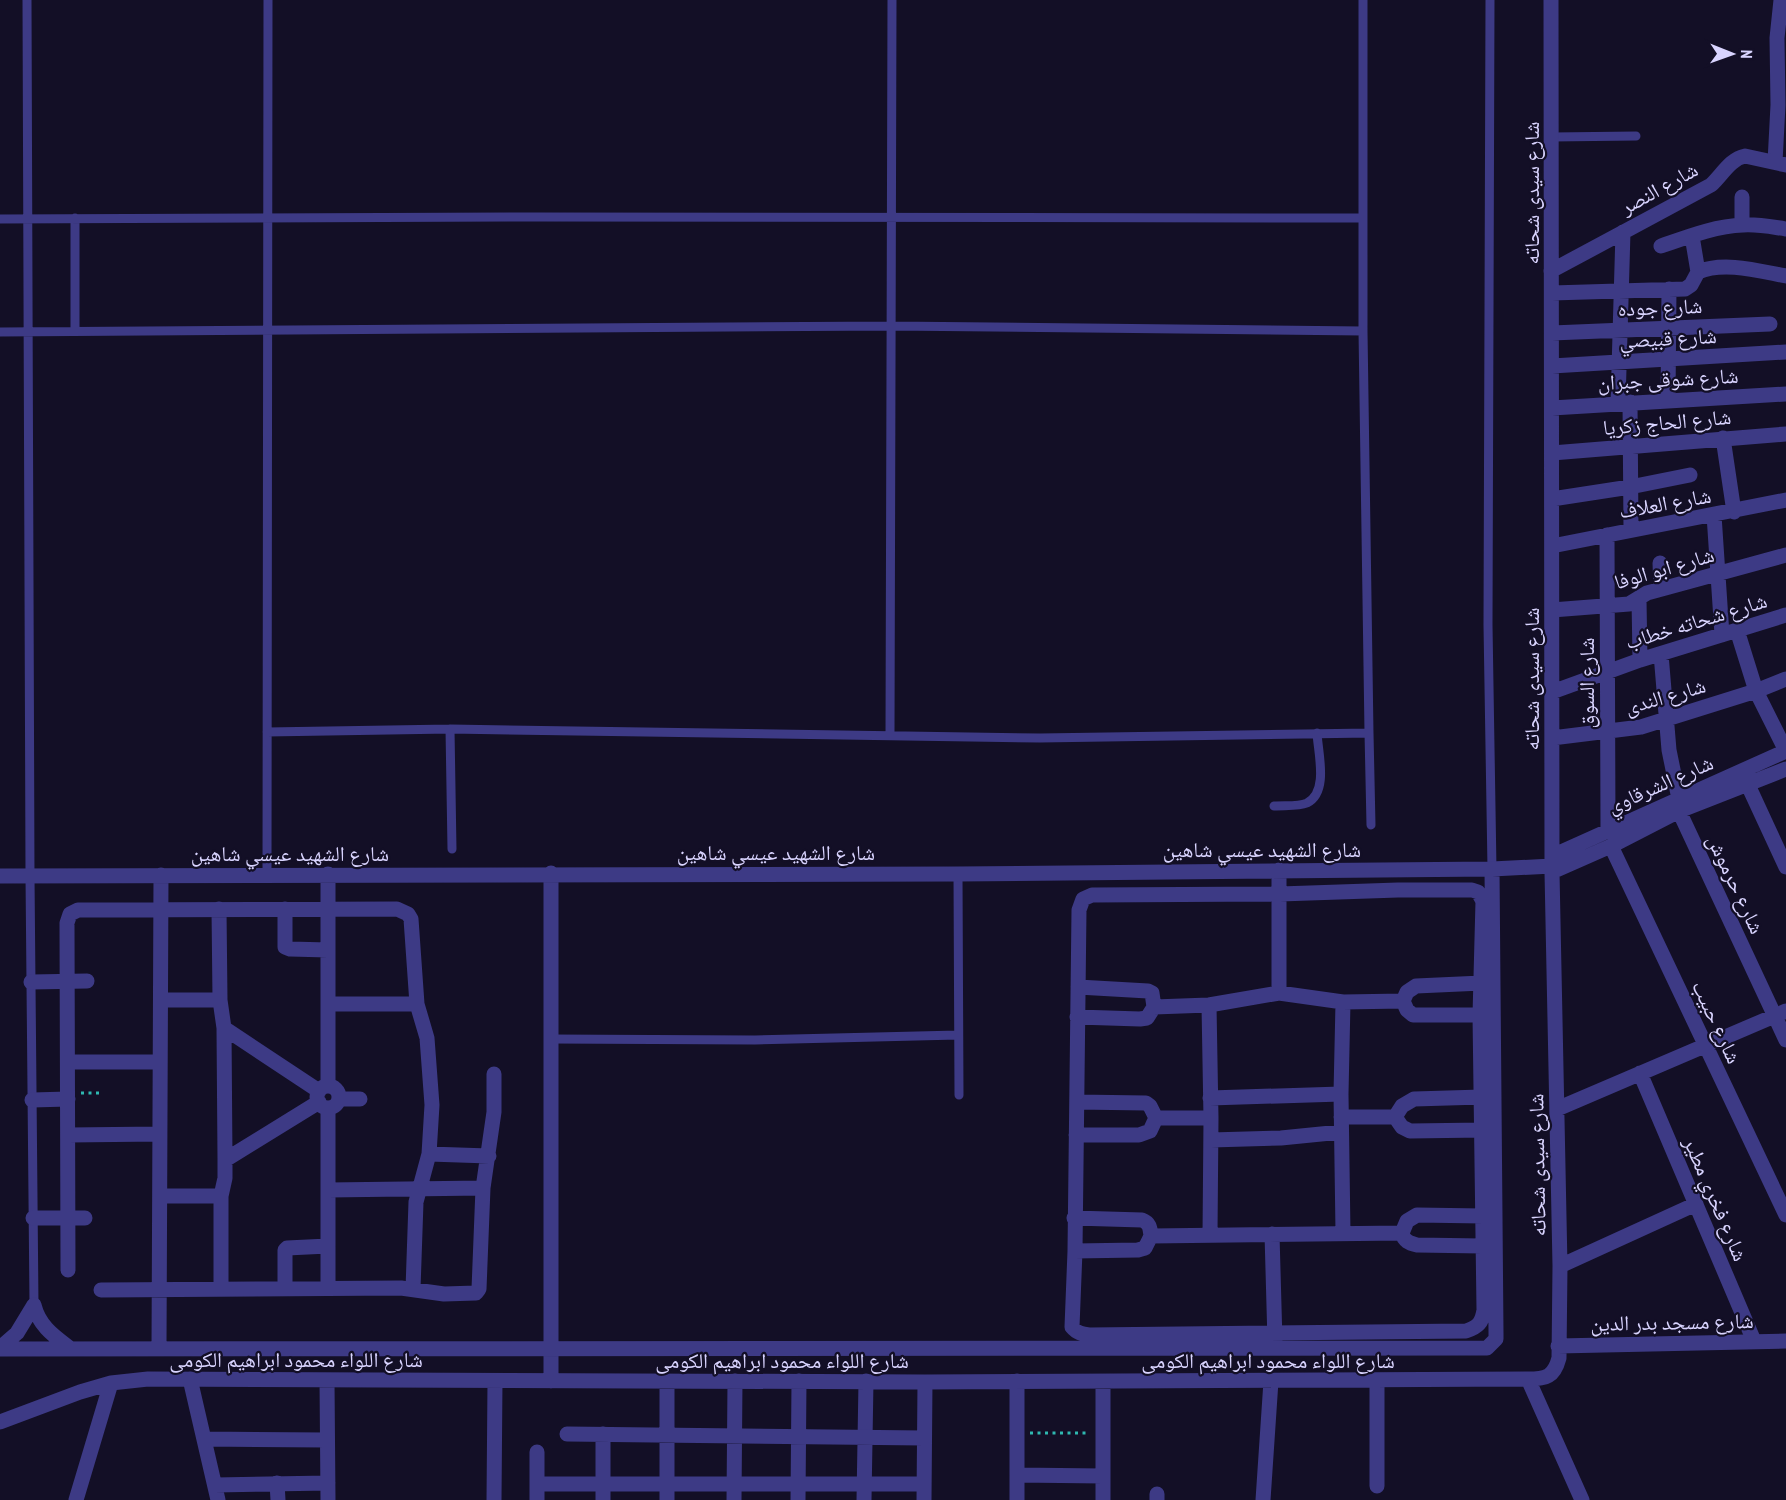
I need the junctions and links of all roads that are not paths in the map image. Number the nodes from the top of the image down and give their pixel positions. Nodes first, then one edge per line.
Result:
1 (27, 0) edge
2 (268, 0) edge
3 (892, 0) edge
4 (1363, 0) edge
5 (1490, 0) edge
6 (1551, 0) edge
7 (1781, 0) edge
8 (1781, 89) edge
9 (1636, 136) dead end
10 (1552, 137) junction
11 (1781, 164) edge
12 (1742, 197) dead end
13 (892, 217) junction
14 (28, 218) junction
15 (75, 218) junction
16 (1363, 218) junction
17 (0, 219) edge
18 (268, 219) junction
19 (1742, 225) junction
20 (1786, 229) edge
21 (1623, 232) junction
22 (1692, 236) junction
23 (1660, 246) dead end
24 (1551, 271) junction
25 (1698, 272) junction
26 (1786, 276) edge
27 (1669, 289) junction
28 (1621, 291) junction
29 (1551, 293) junction
30 (1770, 324) dead end
31 (892, 326) junction
32 (1669, 328) junction
33 (1364, 330) junction
34 (1620, 330) junction
35 (75, 331) junction
36 (0, 332) edge
37 (29, 332) junction
38 (268, 332) junction
39 (1552, 333) junction
40 (1786, 352) edge
41 (1668, 359) junction
42 (1619, 362) junction
43 (1552, 366) junction
44 (1786, 394) edge
45 (1668, 400) junction
46 (1624, 402) junction
47 (1552, 408) junction
48 (1786, 434) edge
49 (1723, 438) junction
50 (1631, 446) junction
51 (1552, 453) junction
52 (1690, 475) dead end
53 (1630, 487) junction
54 (1552, 499) junction
55 (1786, 500) edge
56 (1734, 512) junction
57 (1714, 515) junction
58 (1631, 530) junction
59 (1607, 535) junction
60 (1552, 546) junction
61 (1786, 555) edge
62 (1660, 563) dead end
63 (1718, 574) junction
64 (1661, 589) junction
65 (1639, 599) junction
66 (1607, 606) junction
67 (1552, 610) junction
68 (1786, 615) edge
69 (1737, 630) junction
70 (1722, 635) junction
71 (1660, 654) junction
72 (1640, 660) junction
73 (1607, 671) junction
74 (1786, 679) edge
75 (1756, 691) junction
76 (1552, 692) junction
77 (1665, 720) junction
78 (450, 729) junction
79 (267, 732) junction
80 (1607, 732) junction
81 (1317, 733) junction
82 (1369, 733) junction
83 (890, 735) junction
84 (1552, 738) junction
85 (1786, 751) edge
86 (1786, 769) edge
87 (1748, 785) junction
88 (1679, 805) junction
89 (1274, 806) dead end
90 (1371, 825) dead end
91 (1609, 839) junction
92 (452, 849) dead end
93 (1552, 864) junction
94 (1786, 867) edge
95 (1492, 869) junction
96 (1279, 870) junction
97 (551, 873) junction
98 (267, 874) junction
99 (328, 874) junction
100 (958, 874) junction
101 (161, 875) junction
102 (0, 876) edge
103 (30, 876) junction
104 (1280, 894) junction
105 (219, 909) junction
106 (285, 909) junction
107 (328, 909) junction
108 (161, 910) junction
109 (328, 950) junction
110 (87, 981) dead end
111 (31, 982) junction
112 (68, 982) junction
113 (1482, 983) junction
114 (1078, 987) junction
115 (1279, 993) junction
116 (160, 1000) junction
117 (220, 1000) junction
118 (1403, 1000) junction
119 (1343, 1002) junction
120 (417, 1004) junction
121 (328, 1005) junction
122 (1209, 1005) junction
123 (1154, 1007) junction
124 (1780, 1013) edge
125 (1480, 1015) junction
126 (1077, 1017) junction
127 (224, 1028) junction
128 (958, 1035) junction
129 (551, 1040) junction
130 (1786, 1040) edge
131 (1487, 1045) junction
132 (1705, 1045) junction
133 (68, 1062) junction
134 (160, 1062) junction
135 (1640, 1073) junction
136 (494, 1074) dead end
137 (1341, 1094) junction
138 (959, 1095) dead end
139 (327, 1097) junction
140 (1482, 1097) junction
141 (1210, 1098) junction
142 (68, 1099) junction
143 (360, 1099) dead end
144 (32, 1100) junction
145 (1077, 1102) junction
146 (1557, 1108) junction
147 (1395, 1117) junction
148 (1156, 1118) junction
149 (1211, 1118) junction
150 (1341, 1125) junction
151 (1483, 1130) junction
152 (160, 1134) junction
153 (68, 1135) junction
154 (1076, 1135) junction
155 (1211, 1140) junction
156 (429, 1154) junction
157 (489, 1156) junction
158 (225, 1160) junction
159 (483, 1188) junction
160 (328, 1190) junction
161 (417, 1190) junction
162 (160, 1196) junction
163 (221, 1196) junction
164 (1696, 1204) junction
165 (1786, 1215) edge
166 (1483, 1216) junction
167 (33, 1218) junction
168 (68, 1218) junction
169 (86, 1218) dead end
170 (1074, 1218) junction
171 (1343, 1233) junction
172 (1402, 1233) junction
173 (1272, 1234) junction
174 (1210, 1235) junction
175 (1150, 1236) junction
176 (328, 1246) junction
177 (1482, 1246) junction
178 (1075, 1251) junction
179 (1560, 1266) junction
180 (68, 1270) dead end
181 (221, 1288) junction
182 (285, 1288) junction
183 (328, 1288) junction
184 (159, 1289) junction
185 (413, 1289) junction
186 (100, 1290) dead end
187 (34, 1305) junction
188 (1754, 1341) junction
189 (1786, 1341) edge
190 (1275, 1342) junction
191 (0, 1349) edge
192 (71, 1349) junction
193 (159, 1349) junction
194 (551, 1349) junction
195 (1558, 1352) junction
196 (190, 1379) junction
197 (1528, 1379) junction
198 (327, 1380) junction
199 (495, 1381) junction
200 (551, 1381) junction
201 (668, 1381) junction
202 (735, 1381) junction
203 (799, 1381) junction
204 (866, 1381) junction
205 (1271, 1381) junction
206 (1377, 1381) junction
207 (925, 1382) junction
208 (1017, 1382) junction
209 (1103, 1382) junction
210 (111, 1383) junction
211 (0, 1422) edge
212 (567, 1434) dead end
213 (603, 1434) junction
214 (667, 1435) junction
215 (734, 1436) junction
216 (798, 1436) junction
217 (865, 1437) junction
218 (924, 1437) junction
219 (204, 1439) junction
220 (327, 1440) junction
221 (537, 1452) dead end
222 (1017, 1475) junction
223 (1103, 1476) junction
224 (278, 1483) junction
225 (328, 1483) junction
226 (537, 1484) junction
227 (1377, 1486) dead end
228 (216, 1492) edge
229 (603, 1492) edge
230 (667, 1492) edge
231 (734, 1492) edge
232 (798, 1492) edge
233 (864, 1492) edge
234 (924, 1492) edge
235 (76, 1500) edge
236 (278, 1500) edge
237 (328, 1500) edge
238 (494, 1500) edge
239 (537, 1500) edge
240 (1017, 1500) edge
241 (1103, 1500) edge
242 (1263, 1500) edge
243 (1582, 1500) edge

1 - 14 lane
2 - 18 lane
3 - 13 lane
4 - 16 lane
5 - 95 lane
6 - 10 street, شارع سيدى شحاته
7 - 8 street
8 - 11 street
9 - 10 lane
10 - 24 street, شارع سيدى شحاته
11 - 21 street, شارع النصر
12 - 19 street
13 - 16 lane
13 - 18 lane
13 - 31 lane
14 - 15 lane
14 - 17 lane
14 - 37 lane
15 - 18 lane
15 - 35 lane
16 - 33 lane
18 - 38 lane
19 - 20 street
19 - 22 street
21 - 24 street, شارع النصر
21 - 28 street
22 - 23 street
22 - 25 street
24 - 29 street, شارع سيدى شحاته
25 - 26 street
25 - 27 street
27 - 28 street
27 - 32 street
28 - 29 street
28 - 34 street
29 - 39 street, شارع سيدى شحاته
30 - 32 street, شارع جوده
31 - 33 lane
31 - 38 lane
31 - 83 lane
32 - 34 street, شارع جوده
32 - 41 street
33 - 82 lane
34 - 39 street, شارع جوده
34 - 42 street
35 - 37 lane
35 - 38 lane
36 - 37 lane
37 - 103 lane
38 - 79 lane
39 - 43 street, شارع سيدى شحاته
40 - 41 street, شارع قبيصي
41 - 42 street, شارع قبيصي
41 - 45 street
42 - 43 street, شارع قبيصي
42 - 46 street
43 - 47 street, شارع سيدى شحاته
44 - 45 street, شارع شوقى جبران
45 - 46 street, شارع شوقى جبران
46 - 47 street, شارع شوقى جبران
46 - 50 street
47 - 51 street, شارع سيدى شحاته
48 - 49 street, شارع الحاج زكريا
49 - 50 street, شارع الحاج زكريا
49 - 56 street
50 - 51 street, شارع الحاج زكريا
50 - 53 street
51 - 54 street, شارع سيدى شحاته
52 - 53 street
53 - 54 street
53 - 58 street
54 - 60 street, شارع سيدى شحاته
55 - 56 street, شارع العلاف
56 - 57 street, شارع العلاف
57 - 58 street, شارع العلاف
57 - 63 street
58 - 59 street, شارع العلاف
59 - 60 street, شارع العلاف
59 - 66 street, شارع السوق
60 - 67 street, شارع سيدى شحاته
61 - 63 street, شارع ابو الوفا
62 - 64 street
63 - 64 street, شارع ابو الوفا
63 - 70 street
64 - 65 street, شارع ابو الوفا
65 - 66 street, شارع ابو الوفا
65 - 72 street
66 - 67 street, شارع ابو الوفا
66 - 73 street, شارع السوق
67 - 76 street, شارع سيدى شحاته
68 - 69 street, شارع شحاته خطاب
69 - 70 street, شارع شحاته خطاب
69 - 75 street
70 - 71 street, شارع شحاته خطاب
71 - 72 street, شارع شحاته خطاب
71 - 77 street, شارع حرموش
72 - 73 street, شارع شحاته خطاب
73 - 76 street, شارع شحاته خطاب
73 - 80 street, شارع السوق
74 - 75 street, شارع الندى
75 - 77 street, شارع الندى
75 - 85 street
76 - 84 street, شارع سيدى شحاته
77 - 80 street, شارع الندى
77 - 88 street, شارع حرموش
78 - 79 lane
78 - 83 lane
78 - 92 lane
79 - 98 lane
80 - 84 street, شارع الندى
80 - 91 street, شارع السوق
81 - 82 lane
81 - 83 lane
81 - 89 lane
82 - 90 lane
84 - 93 street, شارع سيدى شحاته
85 - 88 street, شارع الشرقاوي
86 - 87 street, شارع الشرقاوي
87 - 88 street, شارع الشرقاوي
87 - 94 street
88 - 91 street, شارع الشرقاوي
88 - 124 street, شارع حرموش
91 - 93 street, شارع الشرقاوي
91 - 132 street, شارع حبيب
93 - 95 street, شارع الشهيد عيسي شاهين
93 - 146 street, شارع سيدى شحاته
95 - 96 street, شارع الشهيد عيسي شاهين
95 - 131 street
96 - 100 street, شارع الشهيد عيسي شاهين
96 - 104 street
97 - 99 street, شارع الشهيد عيسي شاهين
97 - 100 street, شارع الشهيد عيسي شاهين
97 - 129 street
98 - 99 street, شارع الشهيد عيسي شاهين
98 - 101 street, شارع الشهيد عيسي شاهين
99 - 107 street
100 - 128 lane
101 - 103 street, شارع الشهيد عيسي شاهين
101 - 108 street
102 - 103 street, شارع الشهيد عيسي شاهين
103 - 111 lane
104 - 113 street
104 - 114 street
104 - 115 street
105 - 106 street
105 - 108 street
105 - 117 street
106 - 107 street
106 - 109 street
107 - 109 street
107 - 120 street
108 - 112 street
108 - 116 street
109 - 121 street
110 - 112 street
111 - 112 street
111 - 144 lane
112 - 133 street
113 - 118 street
113 - 125 street
114 - 123 street
114 - 126 street
115 - 119 street
115 - 122 street
116 - 117 street
116 - 134 street
117 - 127 street
118 - 119 street
118 - 125 street
119 - 137 street
120 - 121 street
120 - 156 street
121 - 139 street
122 - 123 street
122 - 141 street
123 - 126 street
124 - 130 street, شارع حرموش
124 - 132 street
125 - 131 street
126 - 145 street
127 - 139 street
127 - 158 street
128 - 129 lane
128 - 138 lane
129 - 194 street
131 - 140 street
131 - 190 street
132 - 135 street
132 - 165 street, شارع حبيب
133 - 134 street
133 - 142 street
134 - 152 street
135 - 146 street
135 - 164 street, شارع فخري مطير
136 - 157 street
137 - 141 street
137 - 150 street
139 - 143 street
139 - 158 street
139 - 160 street
140 - 147 street
140 - 151 street
141 - 149 street
142 - 144 street
142 - 153 street
144 - 167 lane
145 - 148 street
145 - 154 street
146 - 179 street, شارع سيدى شحاته
147 - 150 street
147 - 151 street
148 - 149 street
148 - 154 street
149 - 155 street
150 - 155 street
150 - 171 street
151 - 166 street
152 - 153 street
152 - 162 street
153 - 168 street
154 - 170 street
155 - 174 street
156 - 157 street
156 - 161 street
157 - 159 street
158 - 163 street
159 - 161 street
159 - 185 street
160 - 161 street
160 - 176 street
161 - 185 street
162 - 163 street
162 - 184 street
163 - 181 street
164 - 179 street
164 - 188 street, شارع فخري مطير
166 - 172 street
166 - 177 street
167 - 168 street
167 - 187 lane
168 - 169 street
168 - 180 street
170 - 175 street
170 - 178 street
171 - 172 street
171 - 173 street
172 - 177 street
173 - 174 street
173 - 190 street
174 - 175 street
175 - 178 street
176 - 182 street
176 - 183 street
177 - 190 street
178 - 190 street
179 - 195 street, شارع سيدى شحاته
181 - 182 street
181 - 184 street
182 - 183 street
183 - 185 street
184 - 186 street
184 - 193 street
187 - 191 street
187 - 192 street
188 - 189 street, شارع مسجد بدر الدين
188 - 195 street, شارع مسجد بدر الدين
190 - 194 street
191 - 192 street
192 - 193 street
193 - 194 street
194 - 200 street
195 - 197 street, شارع اللواء محمود ابراهيم الكومى
196 - 198 street, شارع اللواء محمود ابراهيم الكومى
196 - 210 street, شارع اللواء محمود ابراهيم الكومى
196 - 219 street
197 - 206 street, شارع اللواء محمود ابراهيم الكومى
197 - 243 street
198 - 199 street, شارع اللواء محمود ابراهيم الكومى
198 - 220 street
199 - 200 street, شارع اللواء محمود ابراهيم الكومى
199 - 238 street
200 - 201 street, شارع اللواء محمود ابراهيم الكومى
201 - 202 street, شارع اللواء محمود ابراهيم الكومى
201 - 214 street
202 - 203 street, شارع اللواء محمود ابراهيم الكومى
202 - 215 street
203 - 204 street, شارع اللواء محمود ابراهيم الكومى
203 - 216 street
204 - 207 street, شارع اللواء محمود ابراهيم الكومى
204 - 217 street
205 - 206 street, شارع اللواء محمود ابراهيم الكومى
205 - 209 street, شارع اللواء محمود ابراهيم الكومى
205 - 242 street
206 - 227 street
207 - 208 street, شارع اللواء محمود ابراهيم الكومى
207 - 218 street
208 - 209 street, شارع اللواء محمود ابراهيم الكومى
208 - 222 street
209 - 223 street
210 - 211 street, شارع اللواء محمود ابراهيم الكومى
210 - 235 street
212 - 213 street
213 - 214 street
213 - 229 street
214 - 215 street
214 - 230 street
215 - 216 street
215 - 231 street
216 - 217 street
216 - 232 street
217 - 218 street
217 - 233 street
218 - 234 street
219 - 220 street
219 - 228 street
220 - 225 street
221 - 226 street
222 - 223 street
222 - 240 street
223 - 241 street
224 - 225 street
224 - 228 street
224 - 236 street
225 - 237 street
226 - 229 street
226 - 239 street
229 - 230 street
230 - 231 street
231 - 232 street
232 - 233 street
233 - 234 street

